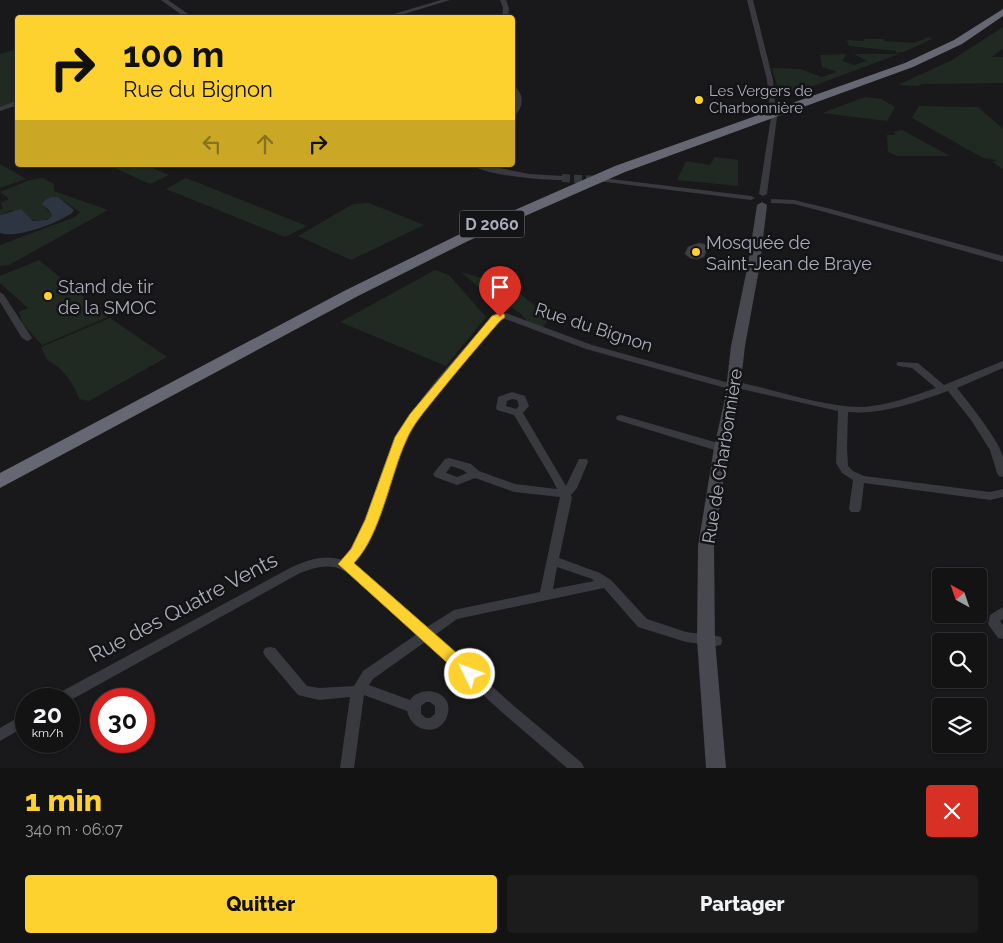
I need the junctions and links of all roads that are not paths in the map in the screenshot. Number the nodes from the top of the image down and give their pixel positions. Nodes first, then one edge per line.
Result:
1 (164, 0) edge
2 (447, 0) edge
3 (504, 0) edge
4 (750, 0) edge
5 (1003, 4) edge
6 (1003, 12) edge
7 (186, 15) edge
8 (394, 15) edge
9 (505, 15) edge
10 (515, 90) edge
11 (15, 103) edge
12 (772, 103) dead end
13 (0, 109) edge
14 (515, 110) edge
15 (774, 117) dead end
16 (483, 167) edge
17 (562, 178) tunnel mouth
18 (606, 180) tunnel mouth
19 (766, 200) junction
20 (1003, 259) edge
21 (0, 295) edge
22 (27, 338) dead end
23 (901, 364) dead end
24 (1003, 364) edge
25 (733, 385) junction
26 (946, 387) junction
27 (843, 408) junction
28 (518, 413) dead end
29 (621, 418) dead end
30 (721, 448) junction
31 (583, 462) dead end
32 (0, 468) edge
33 (1003, 473) edge
34 (476, 474) dead end
35 (859, 478) junction
36 (0, 481) edge
37 (565, 494) junction
38 (1002, 495) edge
39 (855, 509) dead end
40 (553, 561) junction
41 (345, 564) junction
42 (607, 583) junction
43 (545, 597) junction
44 (1003, 612) edge
45 (426, 634) junction
46 (1003, 634) edge
47 (711, 641) junction
48 (270, 652) dead end
49 (80, 688) edge
50 (359, 689) junction
51 (413, 707) dead end
52 (15, 726) edge
53 (0, 735) edge
54 (347, 768) edge
55 (577, 768) edge
56 (716, 768) edge

1 - 7 street
2 - 8 street
3 - 9 street
4 - 12 street
5 - 32 highway, D 2060
6 - 36 highway, D 2060
10 - 14 street
11 - 13 street
15 - 19 street, Rue de Charbonnière
16 - 17 street
18 - 19 street
19 - 20 street
19 - 25 street, Rue de Charbonnière
21 - 22 street
23 - 26 street
24 - 26 street, Rue du Bignon
25 - 27 street, Rue du Bignon
25 - 30 street, Rue de Charbonnière
25 - 41 street, Rue du Bignon
26 - 27 street, Rue du Bignon
26 - 33 street
27 - 35 street
28 - 37 street
29 - 30 street
30 - 47 street, Rue de Charbonnière
31 - 37 street
34 - 37 street
35 - 38 street
35 - 39 street
37 - 40 street
40 - 42 street
40 - 43 street
41 - 45 street
41 - 49 street, Rue des Quatre Vents
42 - 43 street
42 - 47 street
43 - 45 street
44 - 46 street
45 - 50 street
45 - 55 street
47 - 56 street, Rue de Charbonnière
48 - 50 street
50 - 51 street
50 - 54 street
52 - 53 street

